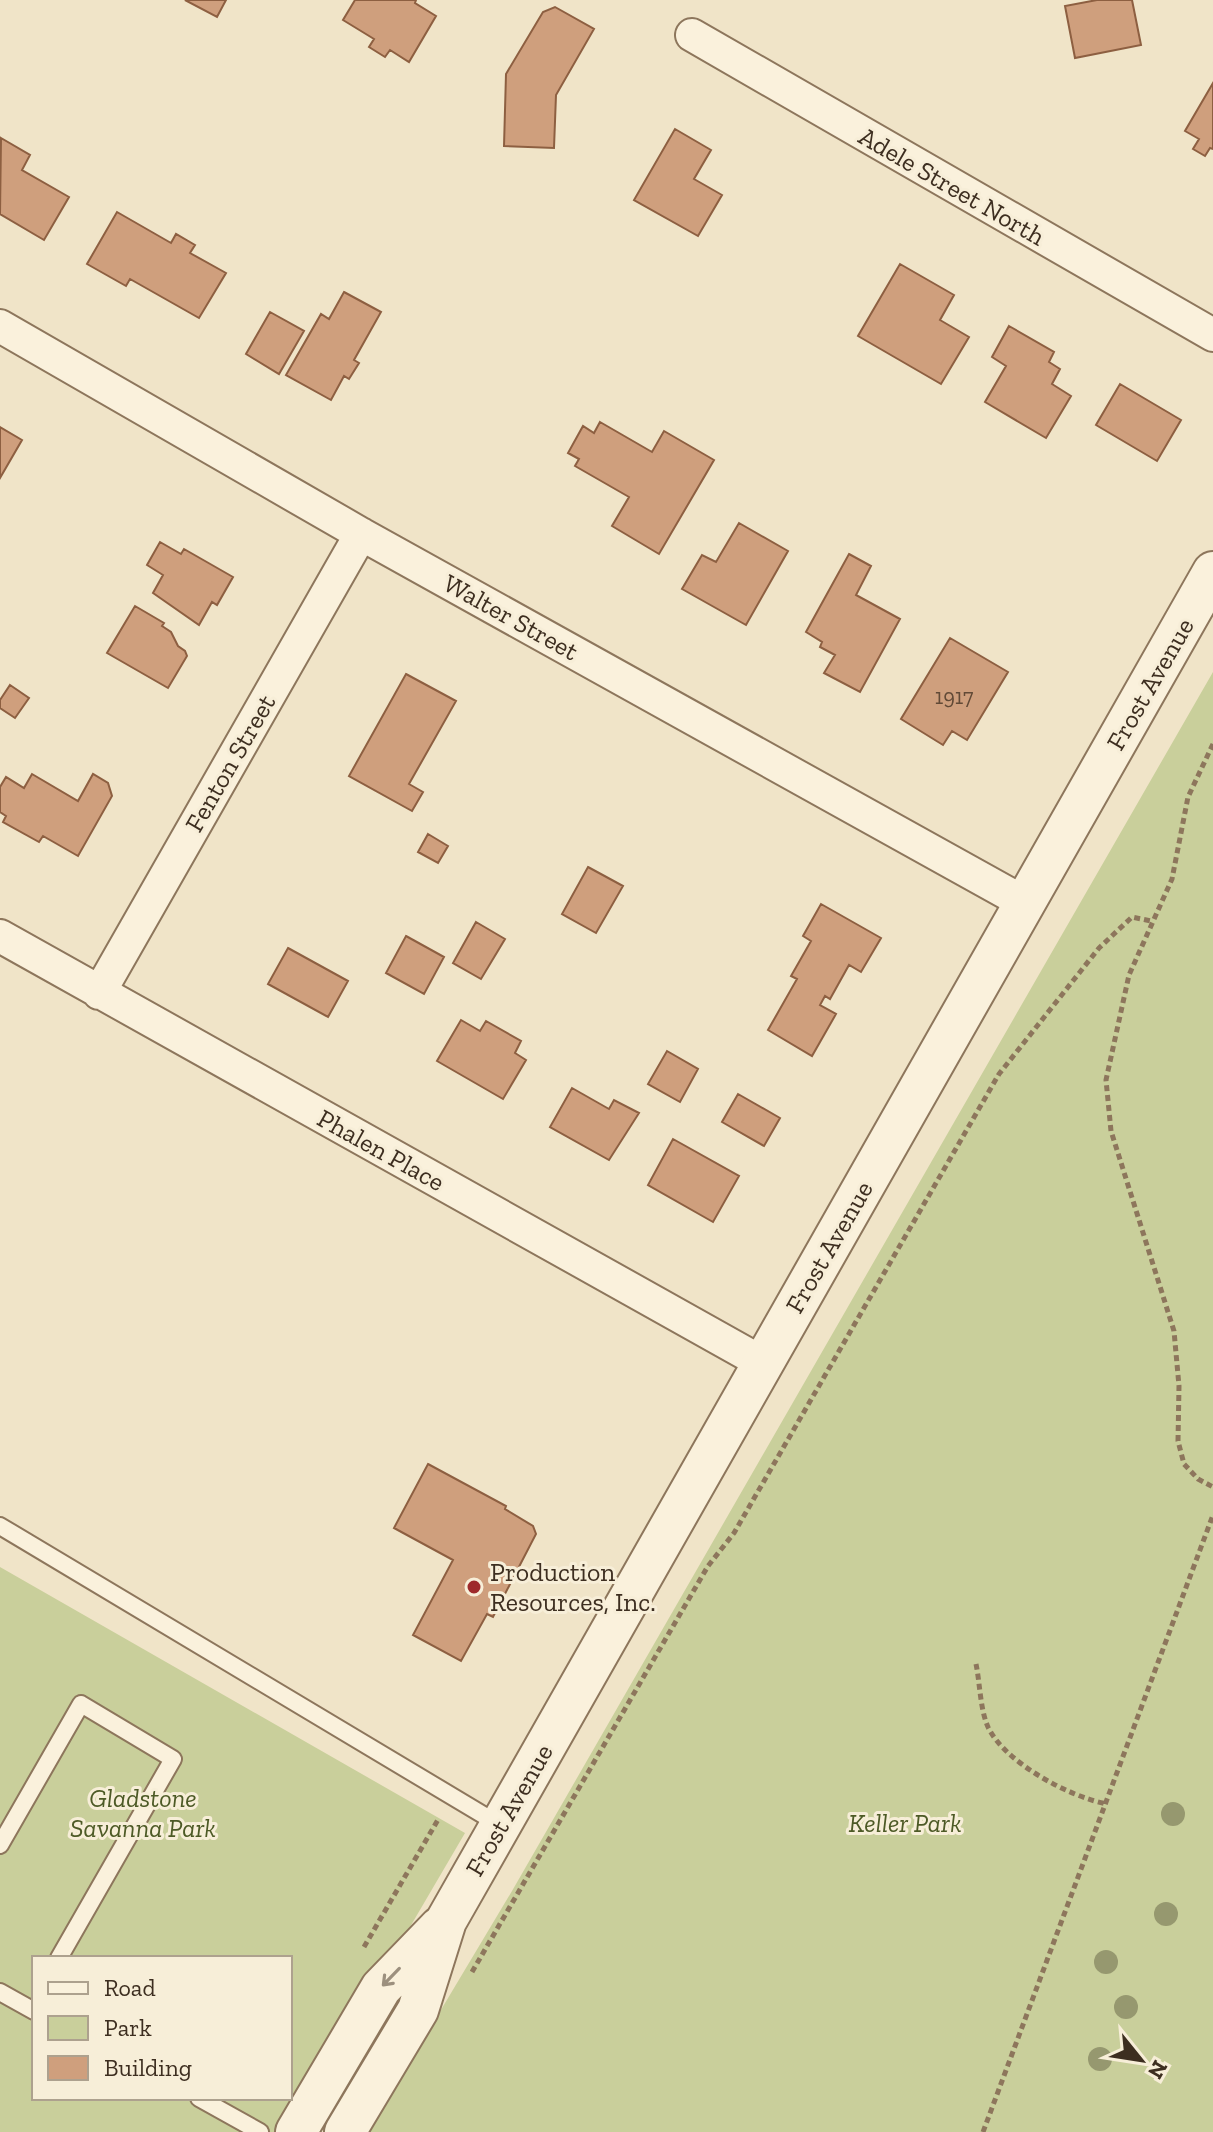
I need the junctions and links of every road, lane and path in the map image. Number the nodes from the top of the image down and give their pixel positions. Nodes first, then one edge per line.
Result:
1 (692, 35) dead end
2 (0, 326) edge
3 (1213, 335) edge
4 (361, 534) junction
5 (1213, 572) edge
6 (1213, 744) edge
7 (1025, 903) junction
8 (1151, 921) junction
9 (0, 936) edge
10 (99, 993) junction
11 (763, 1363) junction
12 (1213, 1487) edge
13 (1213, 1515) edge
14 (0, 1526) edge
15 (976, 1664) dead end
16 (452, 1796) junction
17 (1107, 1804) junction
18 (502, 1825) junction
19 (0, 1845) edge
20 (446, 1921) junction
21 (359, 1955) dead end
22 (60, 1956) edge
23 (464, 1986) dead end
24 (0, 1992) edge
25 (32, 2008) edge
26 (203, 2100) edge
27 (260, 2132) edge
28 (296, 2132) edge
29 (345, 2132) edge
30 (983, 2132) edge

1 - 3 street, Adele Street North
2 - 4 street, Walter Street
4 - 7 street, Walter Street
4 - 10 street, Fenton Street
5 - 7 street, Frost Avenue
6 - 8 path
7 - 11 street, Frost Avenue
8 - 12 path
8 - 23 path
9 - 10 street, Phalen Place
10 - 11 street, Phalen Place
11 - 18 street, Frost Avenue
13 - 17 path
14 - 16 lane
15 - 17 path
16 - 18 lane
16 - 21 path
17 - 30 path
18 - 20 street, Frost Avenue
19 - 22 lane
20 -> 28 street, Frost Avenue
20 - 29 street, Frost Avenue
24 - 25 lane
26 - 27 lane

